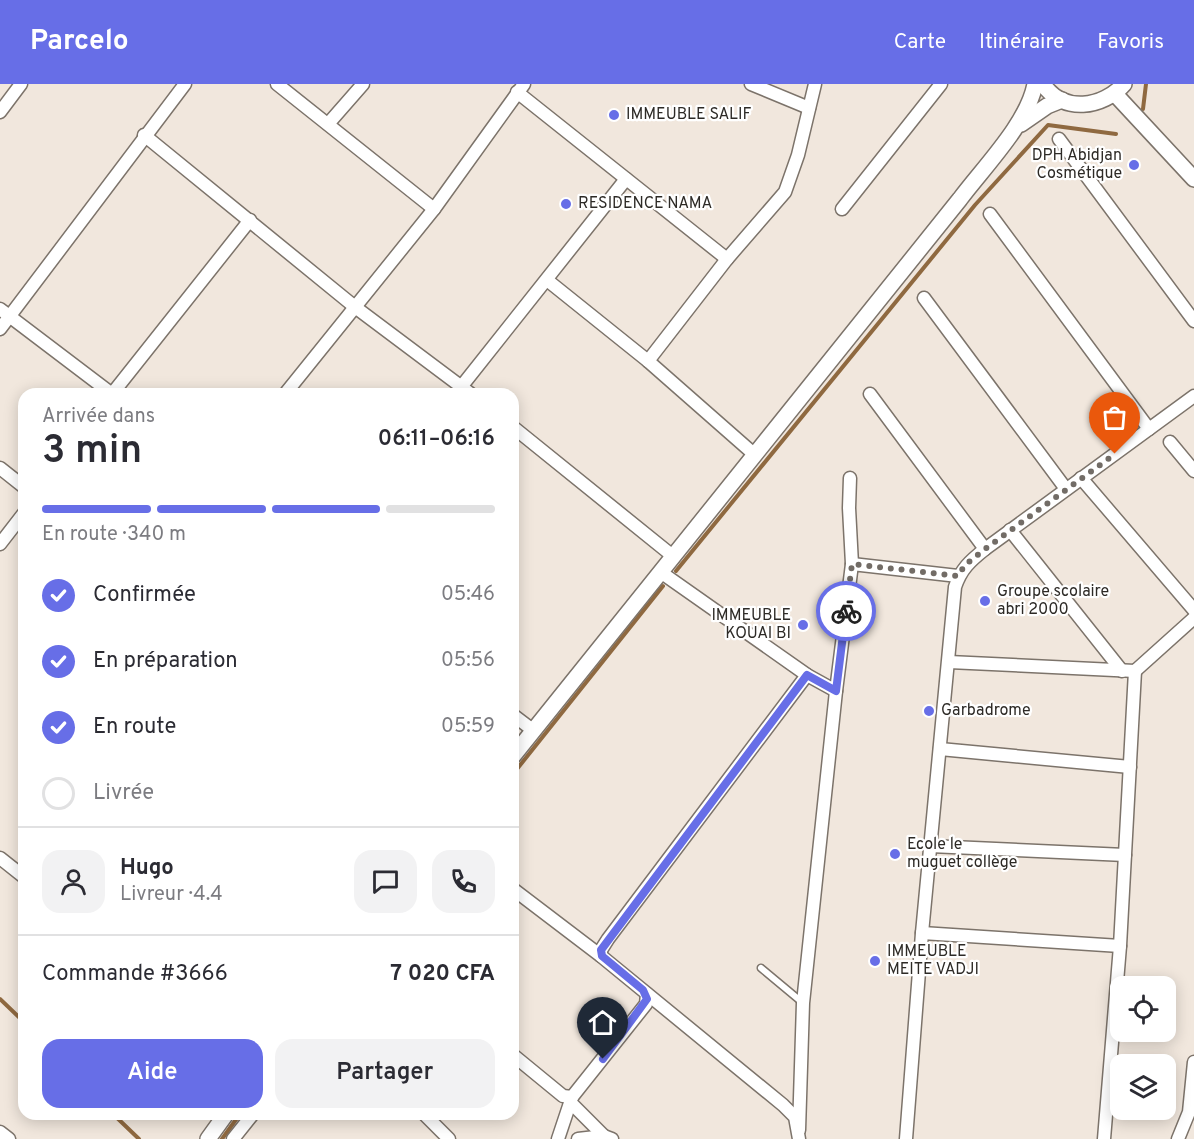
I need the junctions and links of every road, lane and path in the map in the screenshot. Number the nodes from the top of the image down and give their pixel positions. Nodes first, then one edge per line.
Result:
1 (21, 84) edge
2 (277, 84) edge
3 (363, 84) edge
4 (751, 84) edge
5 (815, 84) edge
6 (941, 84) edge
7 (1035, 84) edge
8 (1043, 84) edge
9 (180, 85) edge
10 (521, 88) edge
11 (1119, 89) edge
12 (1062, 100) junction
13 (809, 108) junction
14 (0, 112) edge
15 (328, 124) junction
16 (144, 135) junction
17 (1059, 139) dead end
18 (1004, 141) junction
19 (626, 179) junction
20 (1194, 179) edge
21 (434, 209) junction
22 (842, 209) dead end
23 (990, 214) dead end
24 (250, 220) junction
25 (727, 259) junction
26 (547, 280) junction
27 (924, 298) dead end
28 (355, 307) junction
29 (5, 313) edge
30 (1194, 321) edge
31 (0, 329) edge
32 (648, 361) junction
33 (104, 388) edge
34 (117, 388) edge
35 (290, 388) edge
36 (462, 388) edge
37 (468, 388) edge
38 (870, 394) dead end
39 (1194, 396) edge
40 (1149, 429) junction
41 (519, 432) edge
42 (1170, 442) dead end
43 (755, 455) junction
44 (0, 468) edge
45 (1194, 471) edge
46 (850, 477) dead end
47 (1081, 478) junction
48 (18, 482) edge
49 (1066, 489) junction
50 (18, 521) edge
51 (1010, 530) junction
52 (0, 544) edge
53 (985, 549) junction
54 (674, 557) junction
55 (852, 564) junction
56 (662, 573) junction
57 (958, 576) junction
58 (1194, 610) edge
59 (1194, 618) edge
60 (949, 662) junction
61 (1122, 671) junction
62 (1135, 672) junction
63 (807, 675) junction
64 (836, 691) junction
65 (519, 719) edge
66 (534, 731) junction
67 (519, 749) edge
68 (940, 749) junction
69 (1130, 767) junction
70 (930, 846) junction
71 (1125, 855) junction
72 (0, 858) edge
73 (18, 873) edge
74 (519, 894) edge
75 (922, 933) junction
76 (1120, 946) junction
77 (602, 956) junction
78 (761, 968) dead end
79 (647, 994) junction
80 (803, 1003) junction
81 (519, 1060) edge
82 (1194, 1062) edge
83 (571, 1100) junction
84 (222, 1120) edge
85 (248, 1120) edge
86 (430, 1120) edge
87 (0, 1132) edge
88 (799, 1135) edge
89 (608, 1138) edge
90 (9, 1139) edge
91 (208, 1139) edge
92 (233, 1139) edge
93 (449, 1139) edge
94 (558, 1139) edge
95 (578, 1139) edge
96 (906, 1139) edge
97 (1104, 1139) edge
98 (1178, 1139) edge

1 - 14 street
2 - 15 street
3 - 15 street
4 - 13 street
5 - 13 street
6 - 22 street
7 - 18 street
8 - 12 street
9 - 16 street
10 - 19 street
10 - 21 street
11 - 12 street
11 - 20 street
12 - 18 street
13 - 25 street
15 - 21 street
16 - 24 street
16 - 29 street
17 - 30 street
18 - 43 street
19 - 25 street
19 - 26 street
21 - 28 street
23 - 40 street
24 - 28 street
24 - 34 street
25 - 32 street
26 - 32 street
26 - 37 street
27 - 49 street
28 - 35 street
28 - 36 street
29 - 31 street
29 - 33 street
32 - 43 street
38 - 53 street
39 - 40 street
40 - 47 street
41 - 54 street
42 - 45 street
43 - 54 street
44 - 48 street
46 - 55 street
47 - 49 street
47 - 58 street
49 - 51 street
50 - 52 street
51 - 53 street
51 - 61 street
53 - 57 street
54 - 56 street
55 - 57 street
55 - 64 street
56 - 63 street
56 - 66 street
57 - 60 street
59 - 62 street
60 - 61 street
60 - 68 street
61 - 62 street
62 - 69 street
63 - 64 street
63 - 77 street
64 - 80 street
65 - 66 street
66 - 67 street
68 - 69 street
68 - 70 street
69 - 71 street
70 - 71 street
70 - 75 street
71 - 76 street
72 - 73 street
74 - 77 street
75 - 76 street
75 - 96 street
76 - 97 street
77 - 79 street
78 - 80 lane
79 - 83 street
79 - 88 street
80 - 88 street
81 - 83 street
82 - 98 street
83 - 89 street
83 - 94 street
84 - 91 street
85 - 92 street
86 - 93 street
87 - 90 street
89 - 95 street

